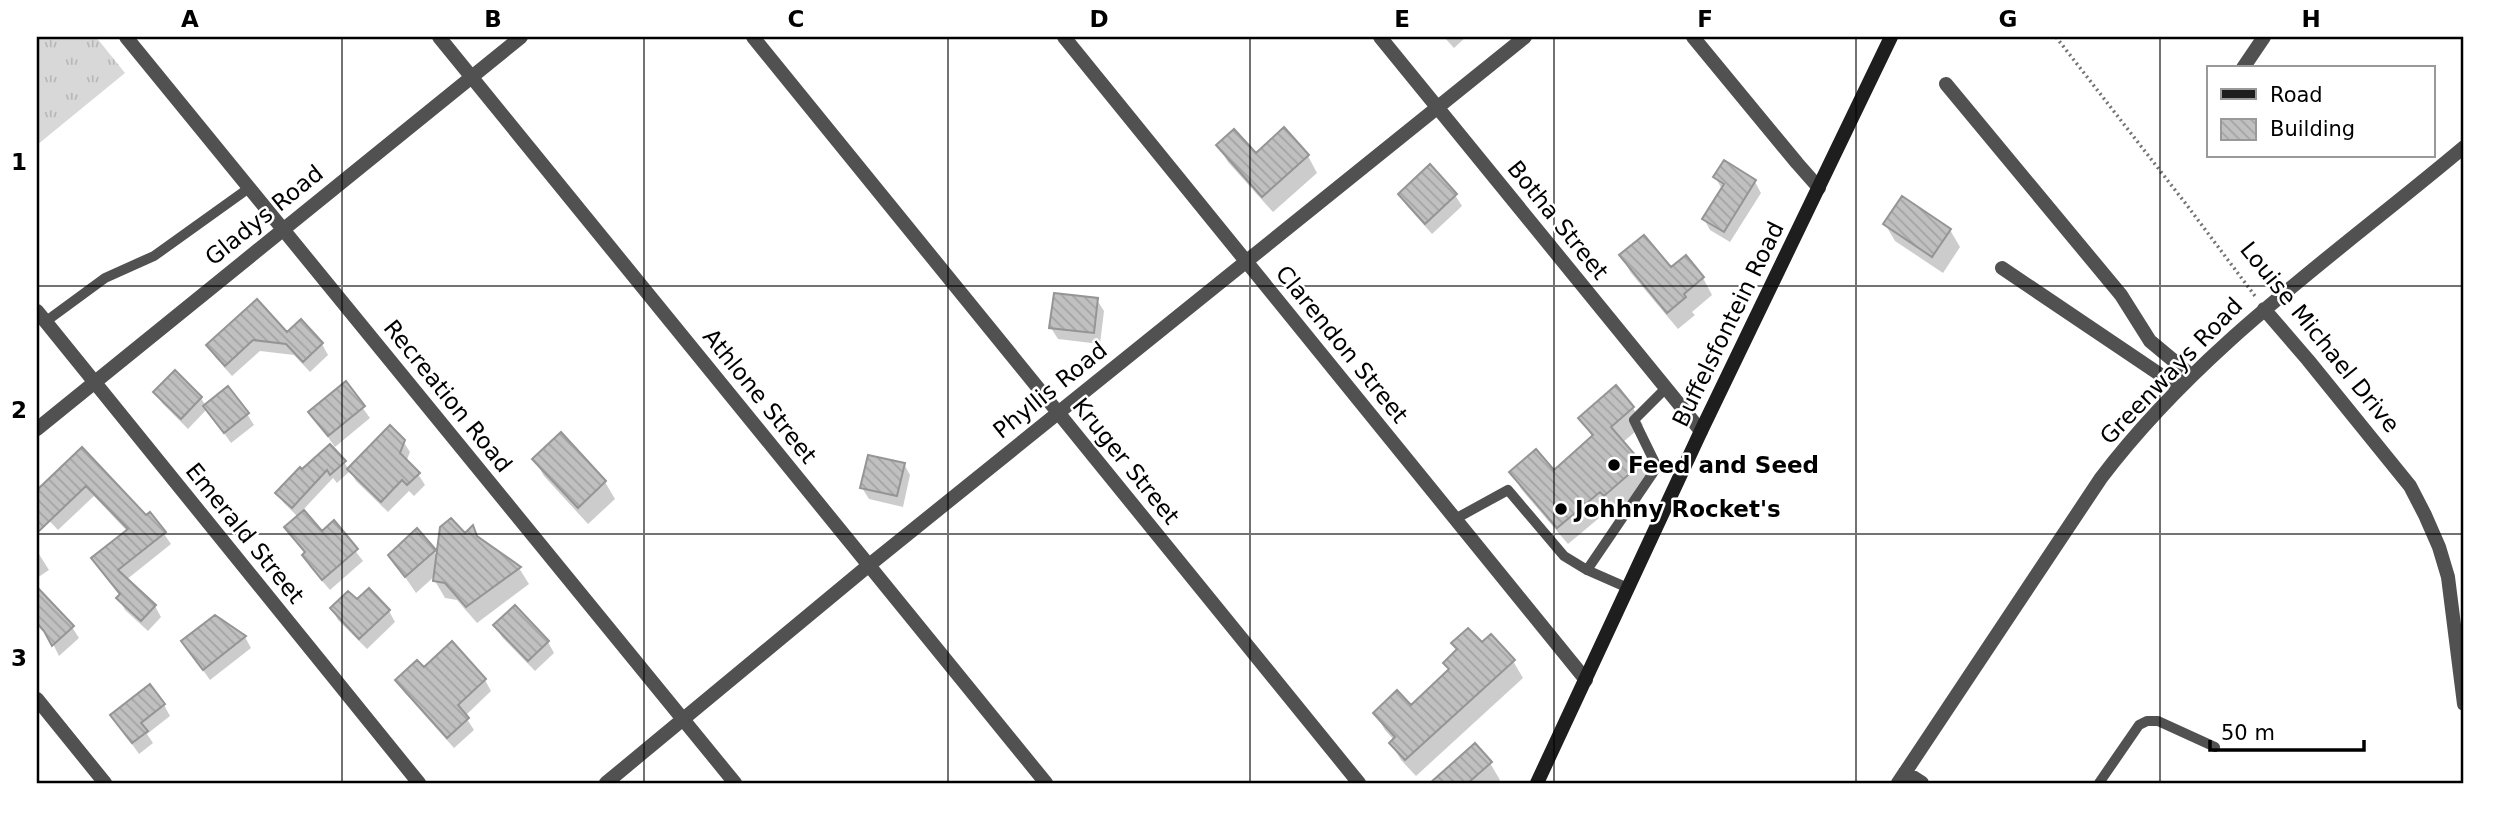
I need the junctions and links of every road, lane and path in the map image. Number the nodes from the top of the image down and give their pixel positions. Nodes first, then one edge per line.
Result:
1 (126, 37) edge
2 (439, 37) edge
3 (521, 37) edge
4 (753, 37) edge
5 (1064, 37) edge
6 (1380, 37) edge
7 (1524, 37) edge
8 (1693, 37) edge
9 (1891, 37) edge
10 (2056, 37) edge
11 (2264, 37) edge
12 (2244, 66) edge
13 (471, 77) junction
14 (1946, 85) dead end
15 (1437, 107) junction
16 (2464, 147) edge
17 (249, 188) junction
18 (1819, 188) junction
19 (282, 229) junction
20 (1246, 262) junction
21 (2002, 268) dead end
22 (2264, 309) junction
23 (41, 317) edge
24 (2192, 376) junction
25 (94, 383) junction
26 (2179, 388) junction
27 (1665, 389) junction
28 (1058, 413) junction
29 (37, 429) edge
30 (1701, 431) junction
31 (1455, 519) junction
32 (869, 566) junction
33 (1587, 570) junction
34 (1629, 588) junction
35 (1586, 680) junction
36 (37, 699) edge
37 (2464, 704) edge
38 (684, 720) junction
39 (2215, 747) dead end
40 (1901, 778) edge
41 (105, 783) edge
42 (419, 783) edge
43 (606, 783) edge
44 (735, 783) edge
45 (1046, 783) edge
46 (1359, 783) edge
47 (1537, 783) edge
48 (1922, 783) edge
49 (2099, 783) edge

1 - 17 street, Recreation Road
2 - 13 street, Athlone Street
3 - 13 street, Gladys Road
4 - 28 street, Kruger Street
5 - 20 street, Clarendon Street
6 - 15 street, Botha Street
7 - 15 street, Phyllis Road
8 - 18 street
9 - 18 main road, Buffelsfontein Road
10 - 22 path, Louise Michael Drive
11 - 12 street
13 - 19 street, Gladys Road
13 - 32 street, Athlone Street
14 - 24 street
15 - 20 street, Phyllis Road
15 - 27 street, Botha Street
16 - 22 street, Greenways Road
17 - 19 street, Recreation Road
17 - 23 lane
18 - 30 main road, Buffelsfontein Road
19 - 25 street, Gladys Road
19 - 38 street, Recreation Road
20 - 28 street, Phyllis Road
20 - 31 street, Clarendon Street
21 - 26 street
22 - 24 street, Greenways Road
22 - 37 street, Louise Michael Drive
23 - 25 street, Emerald Street
24 - 26 street, Greenways Road
25 - 29 street, Gladys Road
25 - 42 street, Emerald Street
26 - 40 street, Greenways Road
27 - 30 street, Botha Street
27 - 33 lane
28 - 32 street, Phyllis Road
28 - 46 street, Kruger Street
30 - 34 main road, Buffelsfontein Road
31 - 33 lane
31 - 35 street, Clarendon Street
32 - 38 street, Phyllis Road
32 - 45 street, Athlone Street
33 - 34 lane
34 - 35 main road, Buffelsfontein Road
35 - 47 main road, Buffelsfontein Road
36 - 41 street
38 - 43 street, Phyllis Road
38 - 44 street, Recreation Road
39 - 49 lane
40 - 48 street

